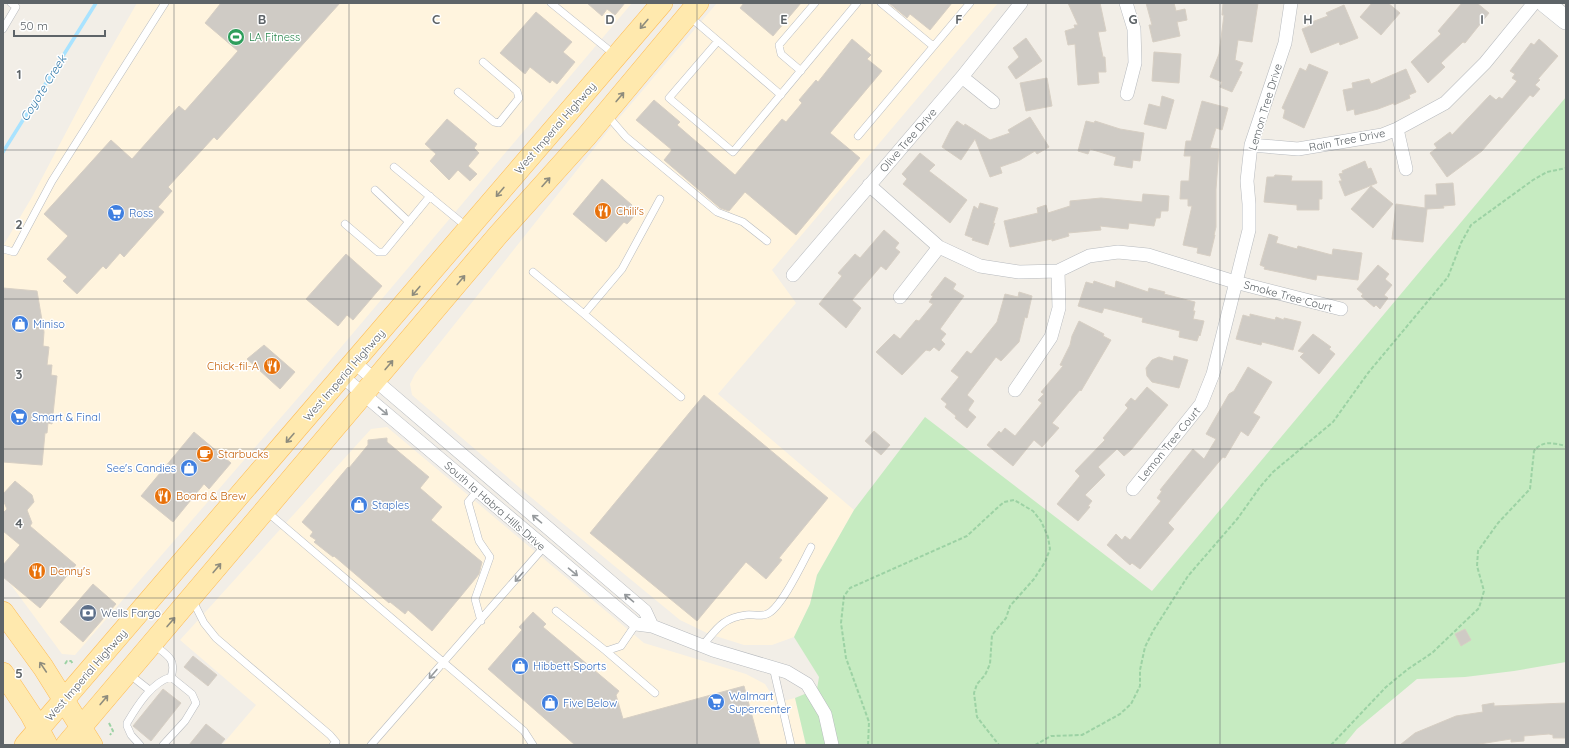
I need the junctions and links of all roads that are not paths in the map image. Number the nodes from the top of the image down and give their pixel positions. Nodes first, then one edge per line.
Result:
1 (11, 3) edge
2 (165, 3) edge
3 (551, 3) edge
4 (662, 3) edge
5 (814, 3) edge
6 (858, 3) edge
7 (881, 3) edge
8 (970, 3) edge
9 (1020, 3) edge
10 (1126, 3) edge
11 (1292, 3) edge
12 (1534, 3) edge
13 (1545, 3) edge
14 (693, 9) edge
15 (1566, 20) edge
16 (3, 29) edge
17 (718, 41) junction
18 (933, 46) junction
19 (621, 51) junction
20 (483, 62) dead end
21 (801, 71) junction
22 (962, 77) junction
23 (458, 92) dead end
24 (781, 94) junction
25 (1127, 94) dead end
26 (993, 102) dead end
27 (606, 114) junction
28 (1397, 129) junction
29 (858, 136) dead end
30 (586, 137) junction
31 (1251, 145) junction
32 (394, 167) dead end
33 (1406, 170) dead end
34 (869, 184) junction
35 (375, 190) dead end
36 (430, 196) junction
37 (660, 199) dead end
38 (409, 222) junction
39 (345, 224) dead end
40 (469, 228) junction
41 (766, 241) dead end
42 (939, 247) junction
43 (3, 249) edge
44 (1058, 270) junction
45 (533, 272) dead end
46 (793, 275) dead end
47 (1235, 282) junction
48 (900, 297) dead end
49 (1341, 309) dead end
50 (584, 314) junction
51 (349, 370) junction
52 (369, 388) junction
53 (1015, 390) dead end
54 (681, 397) dead end
55 (1133, 489) dead end
56 (478, 490) junction
57 (265, 511) junction
58 (544, 547) junction
59 (811, 547) dead end
60 (192, 598) junction
61 (556, 611) dead end
62 (3, 612) edge
63 (481, 621) junction
64 (636, 624) junction
65 (652, 626) junction
66 (152, 644) junction
67 (702, 646) junction
68 (606, 651) junction
69 (444, 662) junction
70 (773, 667) junction
71 (3, 673) edge
72 (128, 673) junction
73 (171, 677) junction
74 (148, 691) junction
75 (655, 693) dead end
76 (64, 700) junction
77 (81, 727) junction
78 (43, 737) edge
79 (101, 740) edge
80 (336, 744) edge
81 (25, 745) edge
82 (66, 745) edge
83 (140, 745) edge
84 (163, 745) edge
85 (371, 745) edge
86 (533, 745) edge
87 (791, 745) edge
88 (832, 745) edge

1 - 16 lane
2 - 43 lane
3 - 19 lane
4 -> 19 main road, West Imperial Highway
5 - 21 lane
6 - 21 lane
7 - 18 lane
8 - 18 lane
9 - 22 street, Olive Tree Drive
10 - 25 street
11 - 31 street, Lemon Tree Drive
12 - 28 street, Rain Tree Drive
13 - 15 main road
14 - 17 lane
27 -> 14 main road
17 - 24 lane
17 - 24 lane
18 - 29 lane
19 - 30 main road
19 -> 40 main road, West Imperial Highway
20 - 23 lane
21 - 24 lane
22 - 26 street
22 - 34 street, Olive Tree Drive
27 - 30 main road
27 - 41 lane
28 - 31 street, Rain Tree Drive
28 - 33 street
52 -> 30 main road
31 - 47 street, Lemon Tree Drive
32 - 36 lane
34 - 42 street
34 - 46 street, Olive Tree Drive
35 - 38 lane
36 - 38 lane
36 - 40 lane
37 - 50 lane
38 - 39 lane
40 -> 51 main road, West Imperial Highway
42 - 44 street
42 - 48 street
44 - 47 street, Smoke Tree Court
44 - 53 street
45 - 50 lane
47 - 49 street, Smoke Tree Court
47 - 55 street, Lemon Tree Court
50 - 54 lane
51 - 52 street, South la Habra Hills Drive
51 - 52 street, South la Habra Hills Drive
51 -> 76 main road, West Imperial Highway
52 -> 56 street, South la Habra Hills Drive
52 - 57 main road
65 -> 52 street, South la Habra Hills Drive
56 - 58 street, South la Habra Hills Drive
56 - 63 lane
60 -> 57 main road
57 - 69 lane
58 -> 63 lane
58 -> 64 street, South la Habra Hills Drive
59 - 67 lane
66 -> 60 main road
60 - 80 lane
61 - 68 lane
76 -> 62 main road
63 - 69 lane
64 - 65 street
64 - 68 lane
65 - 67 street
66 - 72 main road
66 - 73 lane
67 - 70 street
68 - 75 lane
69 -> 85 lane
69 - 86 lane
70 - 87 lane
70 - 88 street
71 - 78 main road
72 - 74 lane
77 -> 72 main road
73 - 74 lane
73 - 84 lane
74 - 83 lane
76 - 77 main road
76 - 78 main road, West Imperial Highway
77 - 79 main road
77 - 82 main road
78 - 81 main road, West Imperial Highway

